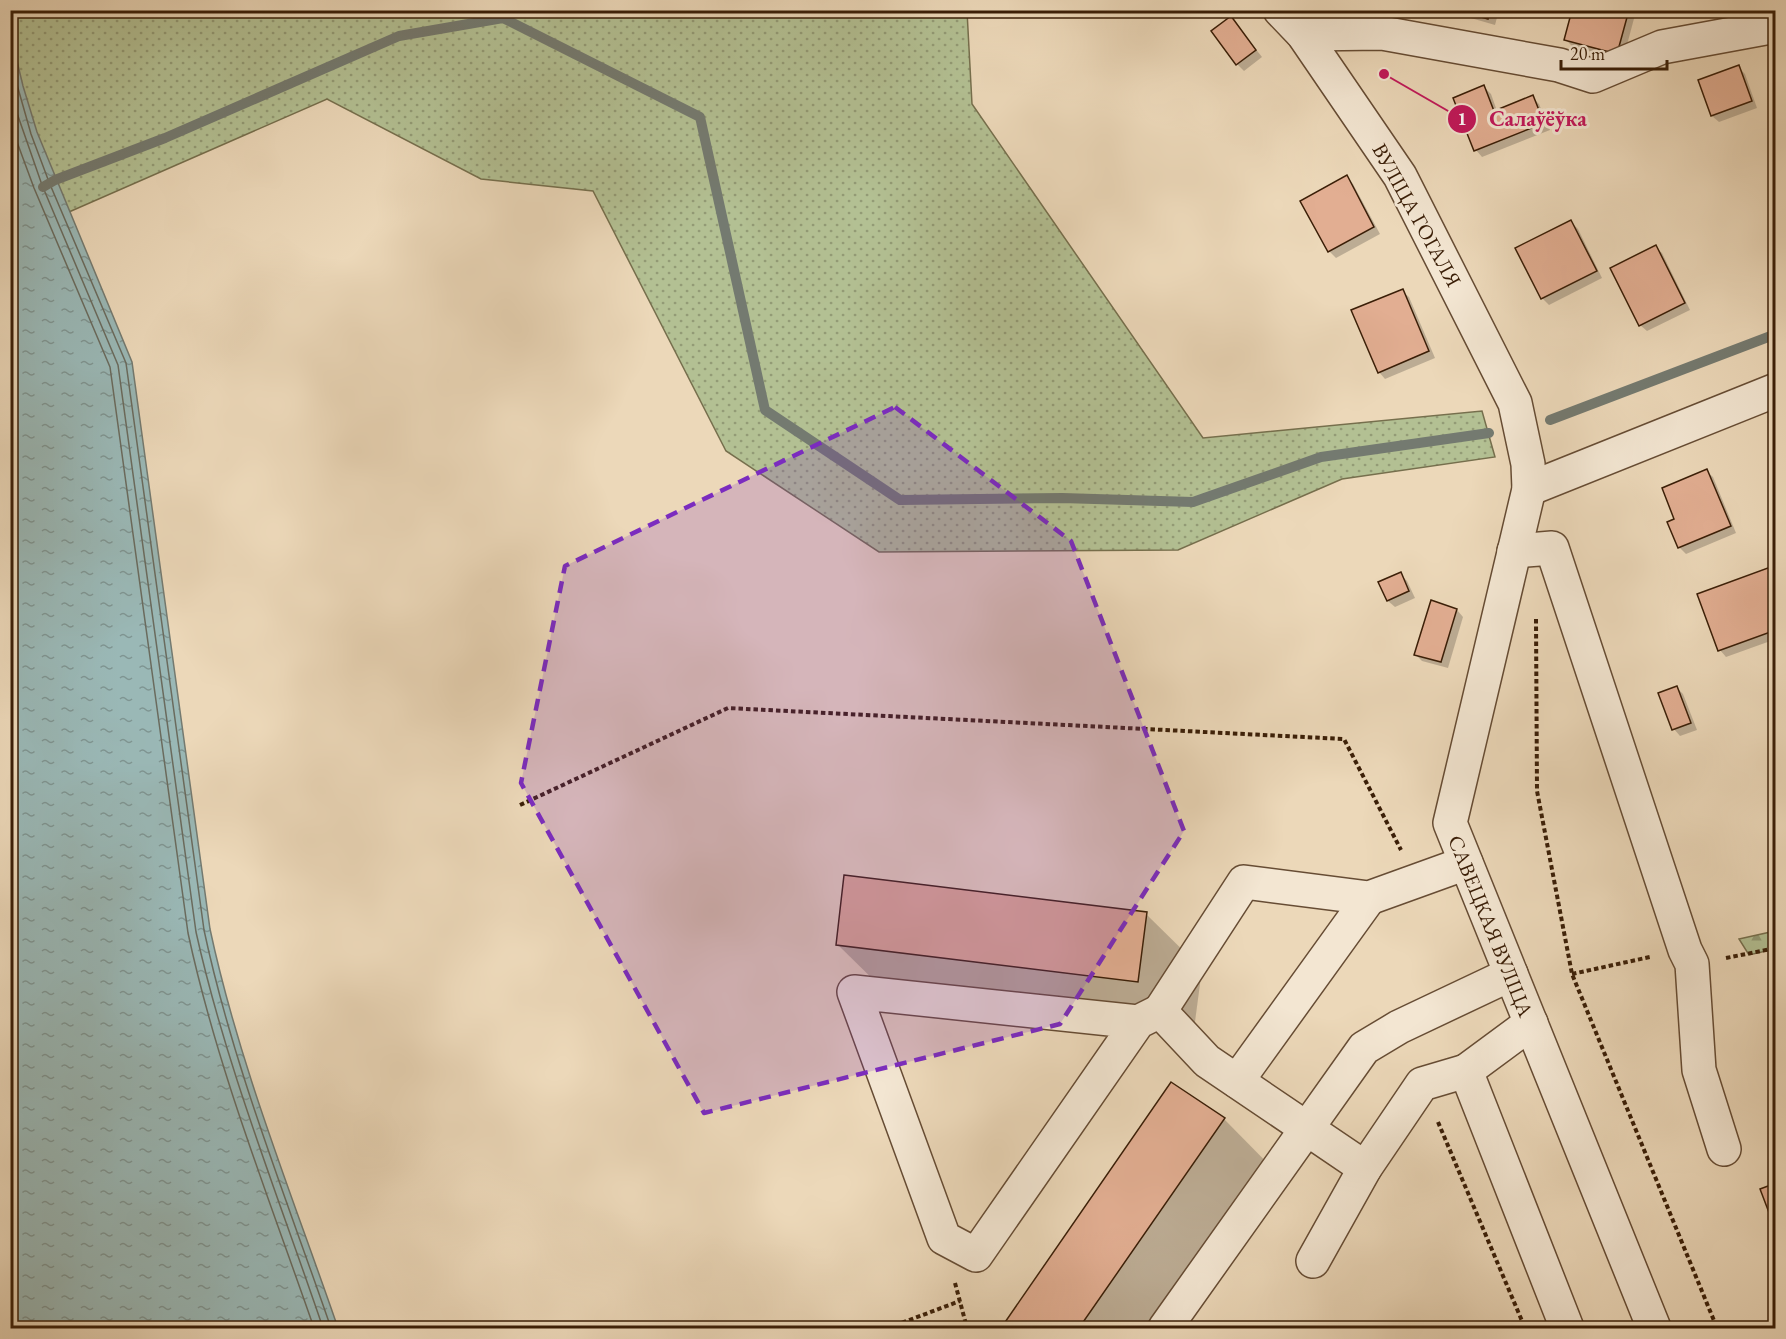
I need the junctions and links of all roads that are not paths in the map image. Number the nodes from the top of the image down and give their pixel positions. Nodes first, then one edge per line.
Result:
1 (1280, 10) edge
2 (1776, 26) edge
3 (1303, 34) junction
4 (1776, 390) edge
5 (1515, 403) joint
6 (1528, 489) junction
7 (1514, 551) junction
8 (1466, 863) junction
9 (1369, 898) junction
10 (1511, 974) junction
11 (1149, 1017) junction
12 (1531, 1023) junction
13 (1466, 1071) junction
14 (1237, 1081) junction
15 (1305, 1129) junction
16 (1724, 1149) dead end
17 (1365, 1168) junction
18 (1313, 1261) dead end
19 (1165, 1329) edge
20 (1567, 1329) edge
21 (1654, 1329) edge

1 - 3 street, ВУЛІЦА ГОГАЛЯ
2 - 3 street
3 - 5 street, ВУЛІЦА ГОГАЛЯ
4 - 6 street
5 - 6 street, САВЕЦКАЯ ВУЛІЦА
6 - 7 street, САВЕЦКАЯ ВУЛІЦА
7 - 8 street, САВЕЦКАЯ ВУЛІЦА
7 - 16 street
8 - 9 street
8 - 10 street, САВЕЦКАЯ ВУЛІЦА
9 - 11 street
9 - 14 street
10 - 12 street, САВЕЦКАЯ ВУЛІЦА
10 - 15 street
11 - 11 street
11 - 14 street
12 - 13 street
12 - 21 street, САВЕЦКАЯ ВУЛІЦА
13 - 17 street
13 - 20 street
14 - 15 street
15 - 17 street
15 - 19 street
17 - 18 street

